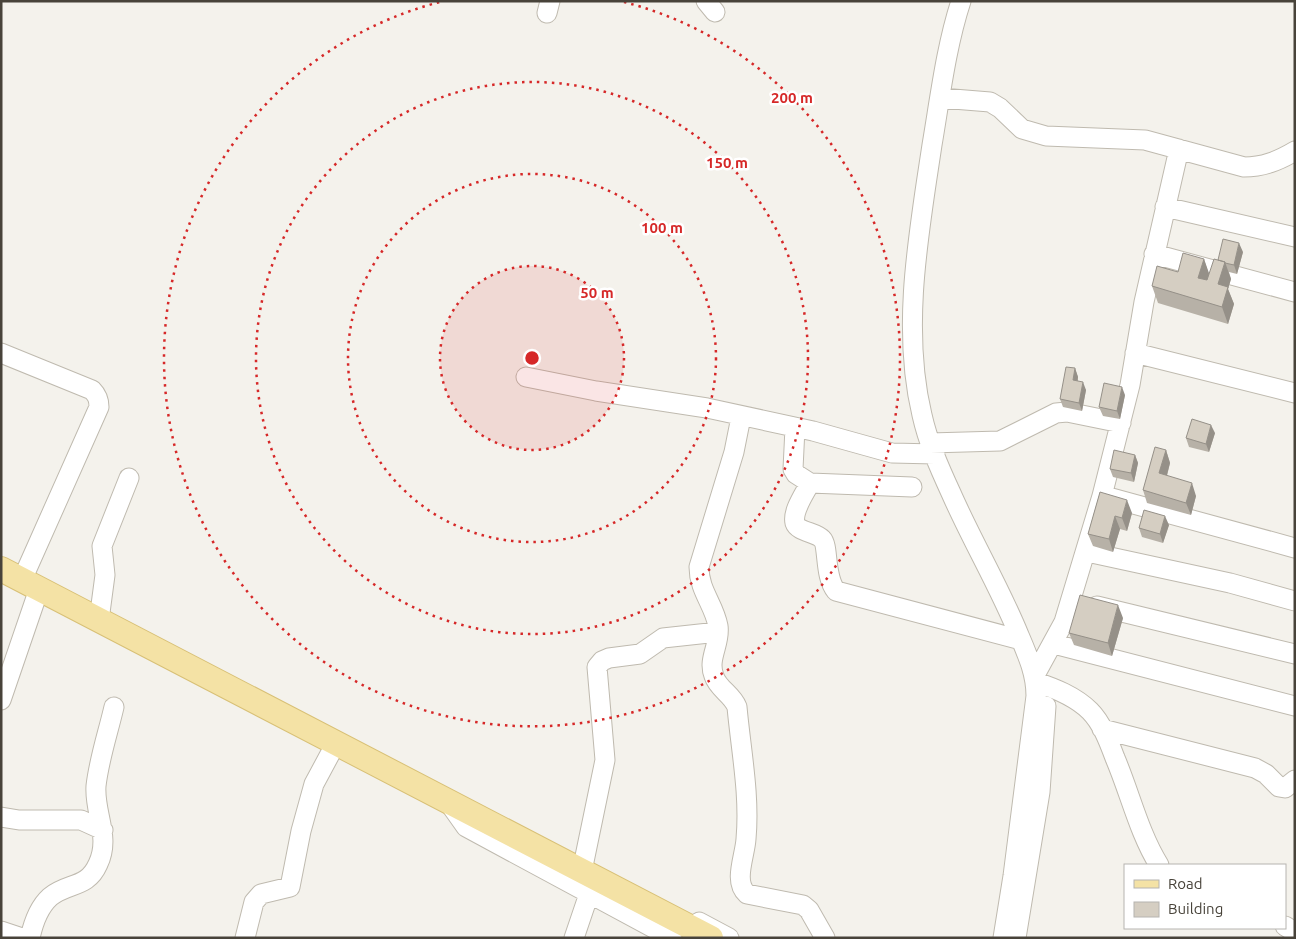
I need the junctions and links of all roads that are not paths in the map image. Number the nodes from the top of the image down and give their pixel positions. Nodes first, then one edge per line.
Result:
1 (961, 1) edge
2 (941, 98) junction
3 (1179, 149) junction
4 (1295, 151) edge
5 (1165, 207) junction
6 (1295, 237) edge
7 (1154, 254) junction
8 (1295, 292) edge
9 (1, 353) edge
10 (1136, 353) junction
11 (526, 377) dead end
12 (1295, 392) edge
13 (742, 417) junction
14 (1121, 423) junction
15 (795, 428) junction
16 (932, 449) junction
17 (129, 478) dead end
18 (810, 483) junction
19 (912, 487) dead end
20 (1102, 496) junction
21 (1295, 548) edge
22 (1087, 552) junction
23 (1, 569) edge
24 (31, 584) junction
25 (1072, 600) junction
26 (1295, 601) edge
27 (99, 620) junction
28 (718, 632) junction
29 (1021, 640) junction
30 (1054, 644) junction
31 (1295, 654) edge
32 (1039, 685) junction
33 (1, 700) edge
34 (1295, 706) edge
35 (114, 707) dead end
36 (1102, 728) junction
37 (336, 744) junction
38 (1295, 780) edge
39 (449, 803) junction
40 (1, 818) edge
41 (103, 830) junction
42 (1158, 864) edge
43 (592, 878) junction
44 (1, 931) edge
45 (22, 938) edge
46 (30, 938) edge
47 (246, 938) edge
48 (574, 938) edge
49 (672, 938) edge
50 (711, 938) edge
51 (729, 938) edge
52 (825, 938) edge
53 (1003, 938) edge
54 (1016, 938) edge

1 - 2 street
2 - 3 street
2 - 16 street
3 - 4 street
3 - 5 street
5 - 6 street
5 - 7 street
7 - 8 street
7 - 10 street
9 - 24 street
10 - 12 street
10 - 14 street
11 - 13 street
13 - 15 street
13 - 28 street
14 - 16 street
14 - 20 street
15 - 16 street
15 - 18 street
16 - 29 street
17 - 27 street
18 - 19 street
18 - 29 street
20 - 21 street
20 - 22 street
22 - 25 street
22 - 26 street
23 - 24 main road
24 - 27 main road
24 - 33 street
25 - 30 street
25 - 31 street
27 - 37 main road
28 - 43 street
28 - 52 street
29 - 32 street
30 - 32 street
30 - 34 street
32 - 36 street
32 - 53 street
32 - 54 street
35 - 41 street
36 - 38 street
36 - 42 street
37 - 39 main road
37 - 47 street
39 - 43 main road
39 - 43 street
40 - 41 street
41 - 46 street
43 - 48 street
43 - 49 street
43 - 50 main road
43 - 51 street
44 - 45 street

